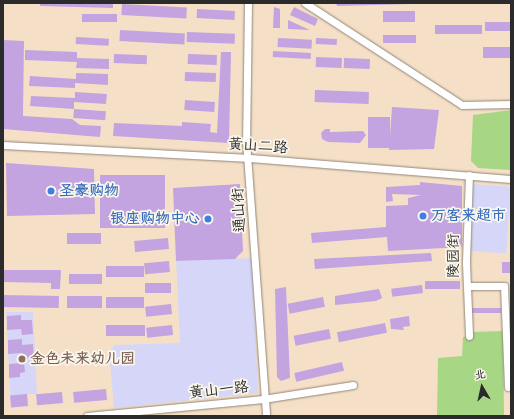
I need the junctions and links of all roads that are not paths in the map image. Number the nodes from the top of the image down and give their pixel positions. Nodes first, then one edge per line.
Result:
1 (248, 3) edge
2 (305, 3) edge
3 (511, 104) edge
4 (3, 145) edge
5 (250, 158) junction
6 (469, 175) junction
7 (511, 178) edge
8 (467, 286) junction
9 (469, 336) dead end
10 (353, 385) dead end
11 (508, 386) dead end
12 (263, 399) junction
13 (87, 416) edge
14 (266, 416) edge

1 - 5 street, 通山街
2 - 3 street
4 - 5 street, 黄山二路
5 - 6 street, 黄山二路
5 - 12 street, 通山街
6 - 7 street, 黄山二路
6 - 8 street, 陵园街
8 - 9 street, 陵园街
8 - 11 street
10 - 12 street, 黄山一路
12 - 13 street, 黄山一路
12 - 14 street, 通山街

